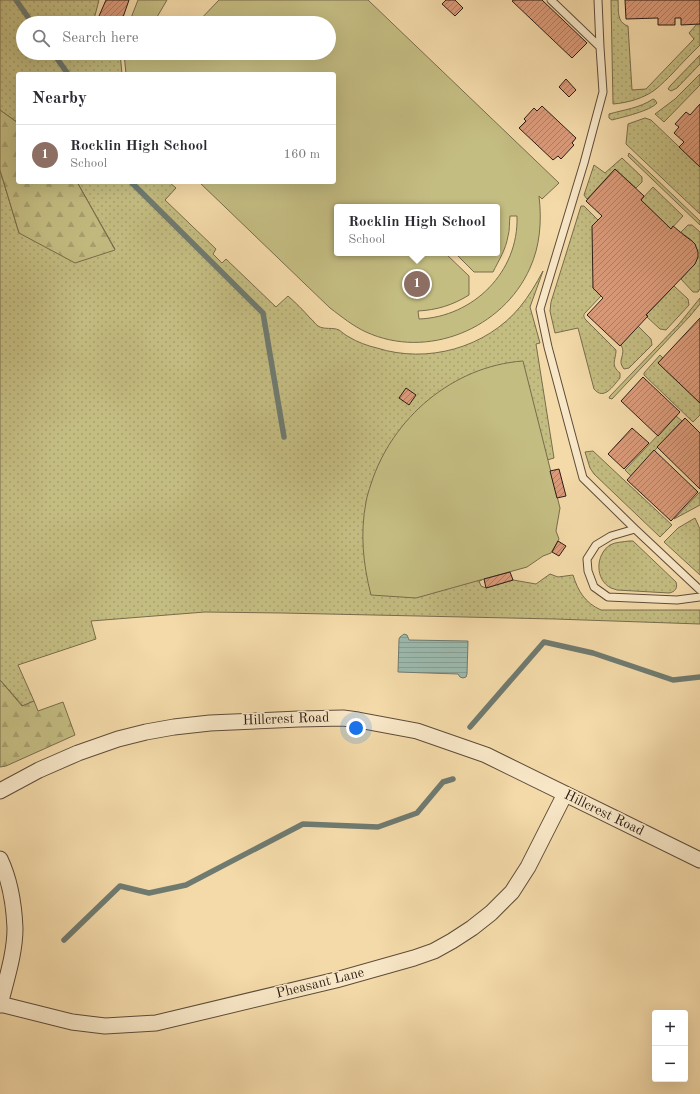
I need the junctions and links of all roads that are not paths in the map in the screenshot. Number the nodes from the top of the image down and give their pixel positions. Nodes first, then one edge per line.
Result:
1 (551, 0) edge
2 (598, 0) edge
3 (600, 47) junction
4 (635, 529) junction
5 (700, 590) edge
6 (700, 598) edge
7 (0, 791) edge
8 (565, 794) junction
9 (0, 859) edge
10 (700, 860) edge
11 (0, 1004) edge

1 - 3 lane
2 - 3 lane
3 - 4 lane
4 - 5 lane
4 - 6 lane
7 - 8 street, Hillcrest Road
8 - 10 street, Hillcrest Road
8 - 11 street, Pheasant Lane
9 - 11 street

